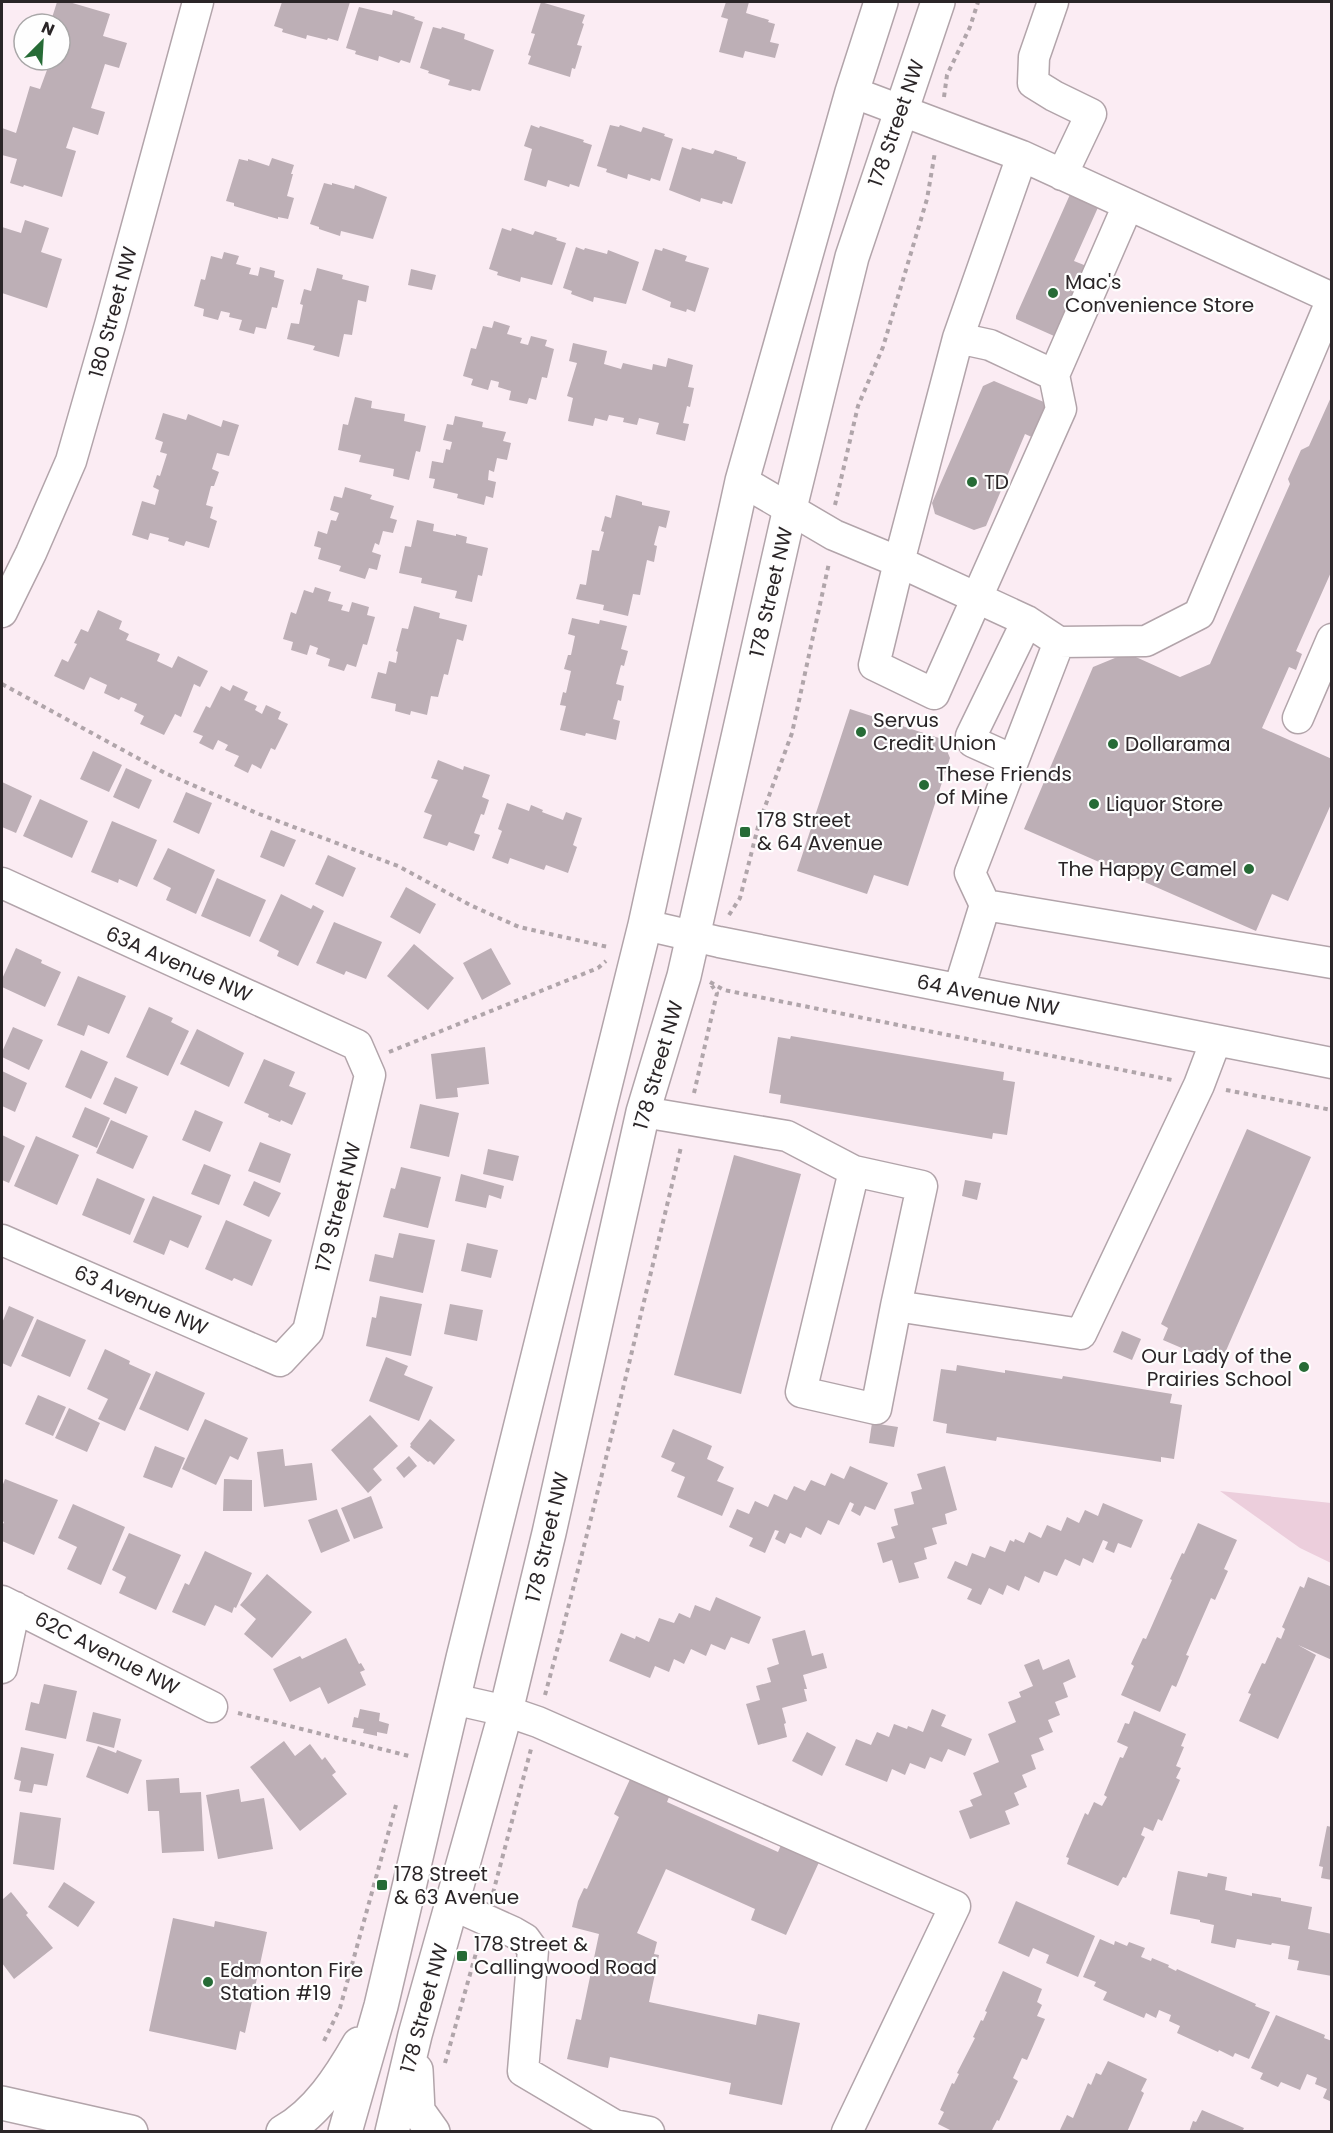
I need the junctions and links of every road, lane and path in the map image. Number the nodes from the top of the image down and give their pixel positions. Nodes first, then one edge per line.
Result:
1 (198, 2) edge
2 (881, 2) edge
3 (938, 2) edge
4 (978, 2) edge
5 (1053, 2) edge
6 (852, 92) junction
7 (900, 111) junction
8 (939, 125) junction
9 (1022, 156) junction
10 (1062, 175) junction
11 (1128, 205) junction
12 (1332, 298) edge
13 (958, 338) junction
14 (1054, 375) junction
15 (742, 481) junction
16 (790, 508) junction
17 (834, 535) junction
18 (899, 562) junction
19 (978, 598) junction
20 (2, 612) edge
21 (1027, 621) junction
22 (1059, 642) junction
23 (1329, 653) edge
24 (2, 684) edge
25 (1298, 717) dead end
26 (1013, 760) junction
27 (2, 883) edge
28 (985, 904) junction
29 (645, 925) junction
30 (706, 939) junction
31 (1332, 963) edge
32 (620, 964) junction
33 (697, 979) junction
34 (959, 989) junction
35 (1216, 1040) junction
36 (361, 1053) junction
37 (1332, 1063) edge
38 (1199, 1085) junction
39 (1332, 1110) edge
40 (643, 1112) junction
41 (688, 1119) junction
42 (854, 1171) junction
43 (2, 1240) edge
44 (896, 1306) junction
45 (280, 1361) joint
46 (8, 1604) edge
47 (2, 1668) edge
48 (453, 1700) junction
49 (212, 1707) joint
50 (506, 1711) junction
51 (538, 1722) junction
52 (409, 1756) dead end
53 (453, 1905) junction
54 (485, 1920) junction
55 (381, 2006) junction
56 (415, 2035) junction
57 (444, 2066) dead end
58 (2, 2103) edge
59 (131, 2132) edge
60 (283, 2132) edge
61 (345, 2132) edge
62 (392, 2132) edge
63 (433, 2132) edge
64 (649, 2132) edge
65 (847, 2132) edge

1 - 20 street, 180 Street NW
2 - 6 main road
3 - 7 main road, 178 Street NW
4 - 8 path
5 - 10 street
6 - 7 street
6 - 15 main road
7 - 8 street
7 - 16 main road, 178 Street NW
8 - 9 street
8 - 17 path
9 - 10 street
9 - 13 street
10 - 11 street
11 - 12 street
11 - 14 street
12 - 22 street
13 - 14 street
13 - 18 street
14 - 19 street
15 - 16 street
15 - 29 main road
16 - 17 street
16 - 30 main road, 178 Street NW
17 - 18 street
17 - 30 path
18 - 19 street
18 - 19 street
19 - 21 street
21 - 22 street
21 - 26 street
22 - 26 street
23 - 25 street
24 - 32 path
26 - 28 street
27 - 36 street, 63A Avenue NW
28 - 31 street
28 - 34 street
29 - 30 street, 64 Avenue NW
29 - 32 main road
30 - 33 main road, 178 Street NW
30 - 33 path
30 - 34 street, 64 Avenue NW
32 - 36 path
32 - 48 main road
33 - 38 path
33 - 40 main road, 178 Street NW
33 - 41 path
34 - 35 street, 64 Avenue NW
35 - 37 street, 64 Avenue NW
35 - 38 street
36 - 45 street, 179 Street NW
38 - 39 path
38 - 44 street
40 - 41 street
40 - 50 main road, 178 Street NW
41 - 42 street
41 - 51 path
42 - 44 street
42 - 44 street
43 - 45 street, 63 Avenue NW
46 - 47 street
46 - 49 street, 62C Avenue NW
48 - 50 street
48 - 55 main road
49 - 52 path
50 - 51 street
50 - 53 main road, 178 Street NW
51 - 54 path
51 - 65 street
53 - 54 street
53 - 56 main road, 178 Street NW
54 - 57 path
54 - 64 street
55 - 60 main road
55 - 61 main road
56 - 62 main road, 178 Street NW
56 - 63 main road
58 - 59 main road

